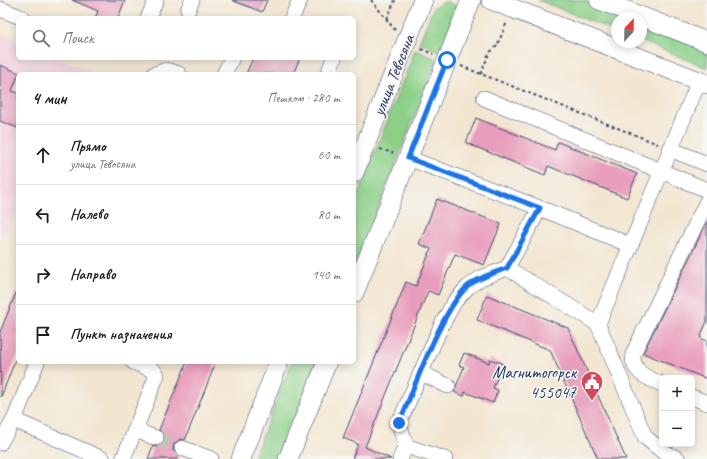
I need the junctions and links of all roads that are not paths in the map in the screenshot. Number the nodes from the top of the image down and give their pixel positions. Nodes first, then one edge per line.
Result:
1 (156, 0) edge
2 (300, 0) edge
3 (422, 0) edge
4 (471, 0) edge
5 (491, 0) edge
6 (599, 0) edge
7 (0, 9) edge
8 (18, 16) edge
9 (149, 16) edge
10 (293, 16) edge
11 (707, 42) edge
12 (231, 60) edge
13 (333, 60) edge
14 (160, 72) edge
15 (172, 72) edge
16 (225, 72) edge
17 (329, 72) edge
18 (703, 82) edge
19 (484, 98) dead end
20 (361, 148) edge
21 (670, 149) junction
22 (408, 158) junction
23 (707, 164) edge
24 (356, 166) edge
25 (661, 170) junction
26 (707, 190) edge
27 (706, 205) edge
28 (540, 208) junction
29 (630, 245) junction
30 (507, 268) junction
31 (356, 288) edge
32 (598, 324) junction
33 (36, 364) edge
34 (138, 364) edge
35 (278, 364) edge
36 (326, 364) edge
37 (421, 374) junction
38 (659, 383) edge
39 (448, 386) dead end
40 (695, 397) edge
41 (707, 403) edge
42 (14, 420) junction
43 (135, 430) junction
44 (156, 438) tunnel mouth
45 (0, 443) edge
46 (182, 448) tunnel mouth
47 (403, 453) edge
48 (103, 459) edge
49 (123, 459) edge
50 (211, 459) edge
51 (241, 459) edge
52 (288, 459) edge
53 (445, 459) edge
54 (678, 459) edge

1 - 9 lane
2 - 10 lane
3 - 20 main road, улица Тевосяна
4 - 22 main road
5 - 18 main road
6 - 11 main road
7 - 8 lane
12 - 16 lane
13 - 17 lane
14 - 15 lane
18 - 21 lane
19 - 25 lane
20 - 24 main road, улица Тевосяна
21 - 23 lane
21 - 25 lane
22 - 28 lane
22 - 31 main road
25 - 26 lane
25 - 29 lane
27 - 38 lane
28 - 29 lane
28 - 30 lane
29 - 32 lane
30 - 32 lane
30 - 37 lane
32 - 54 lane
33 - 42 lane
34 - 43 lane
35 - 51 main road
36 - 52 main road
37 - 39 lane
37 - 47 lane
40 - 41 lane
42 - 45 lane
42 - 48 lane
43 - 44 lane
43 - 49 lane
46 - 50 lane
47 - 53 lane

